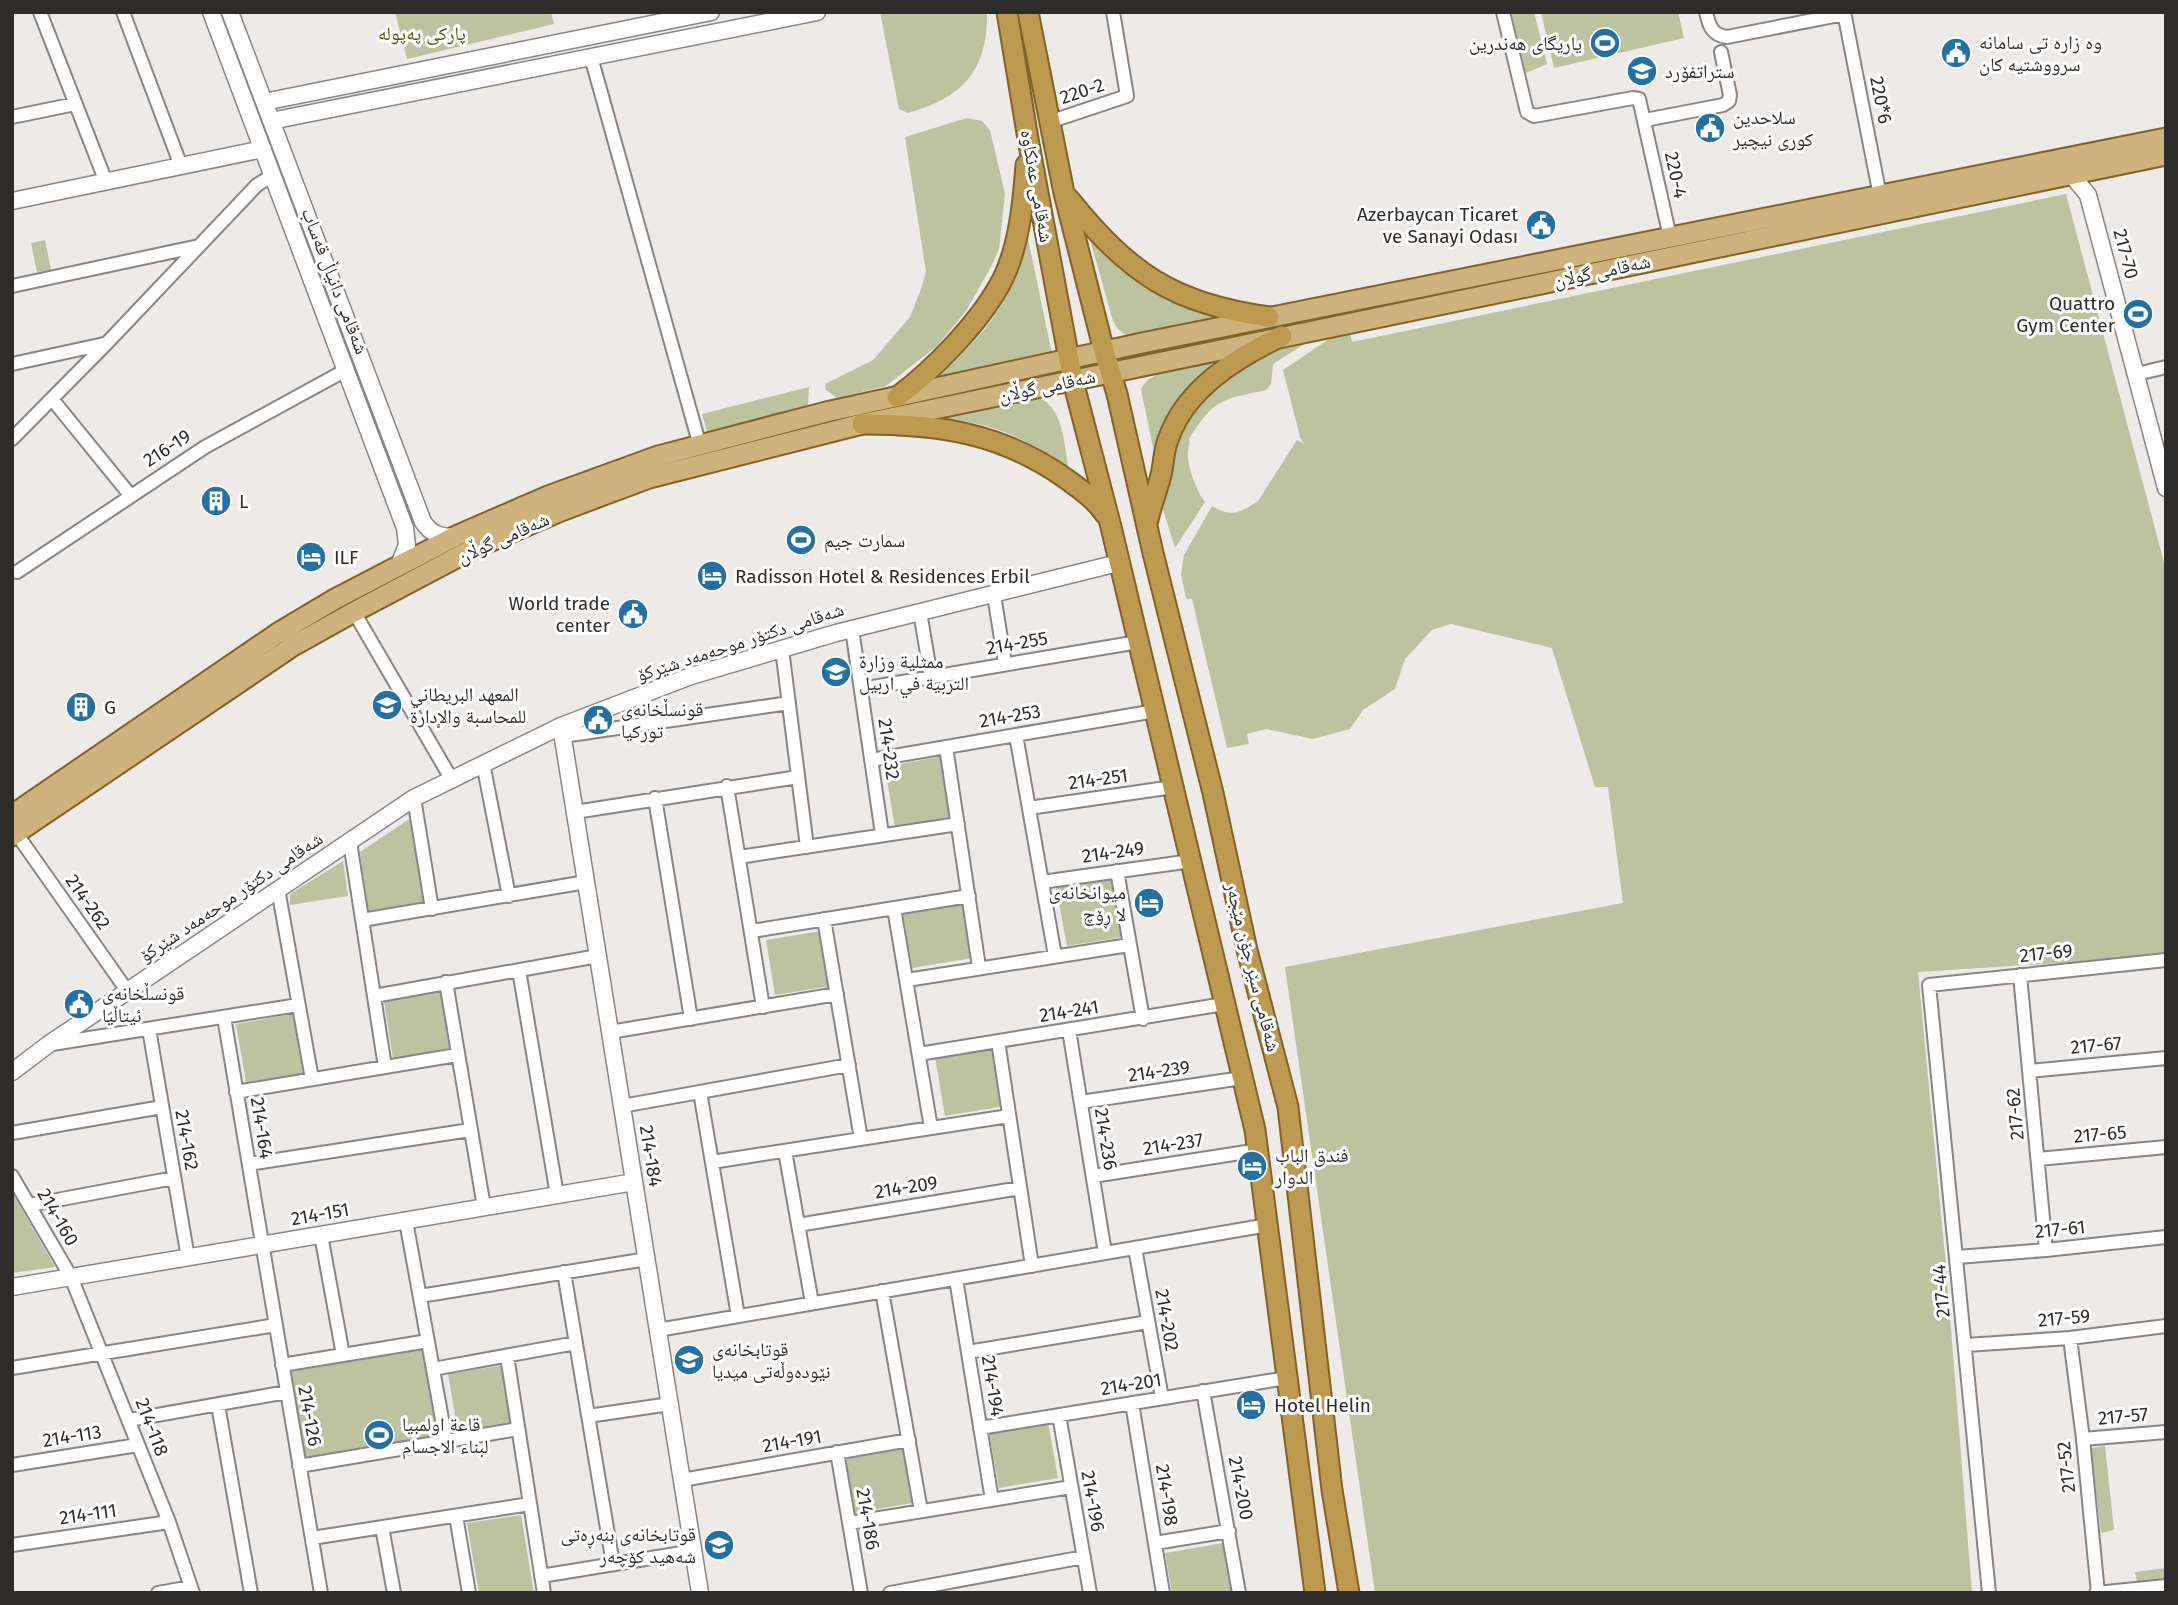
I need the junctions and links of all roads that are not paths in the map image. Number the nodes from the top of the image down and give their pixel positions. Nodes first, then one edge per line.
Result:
1 (40, 12) edge
2 (123, 12) edge
3 (711, 12) edge
4 (817, 12) edge
5 (1007, 12) edge
6 (1028, 12) edge
7 (1113, 12) edge
8 (1503, 12) edge
9 (1706, 12) edge
10 (1712, 12) edge
11 (1820, 12) edge
12 (220, 13) edge
13 (1844, 13) edge
14 (1721, 52) dead end
15 (591, 57) junction
16 (264, 102) junction
17 (75, 104) junction
18 (12, 117) edge
19 (1645, 120) junction
20 (271, 121) junction
21 (1049, 122) junction
22 (2166, 138) edge
23 (1028, 139) junction
24 (263, 149) junction
25 (2166, 155) edge
26 (181, 166) junction
27 (2100, 168) junction
28 (2068, 174) junction
29 (273, 175) junction
30 (106, 182) junction
31 (1064, 193) junction
32 (2088, 195) junction
33 (1880, 196) junction
34 (12, 201) edge
35 (1670, 237) junction
36 (199, 246) junction
37 (1642, 253) junction
38 (12, 286) edge
39 (1269, 317) junction
40 (1282, 336) junction
41 (106, 344) junction
42 (1104, 351) junction
43 (1069, 360) junction
44 (12, 364) edge
45 (2166, 366) edge
46 (346, 370) junction
47 (1110, 372) junction
48 (2137, 374) junction
49 (1073, 381) junction
50 (897, 397) junction
51 (52, 399) junction
52 (862, 424) junction
53 (12, 439) edge
54 (700, 446) junction
55 (2166, 488) edge
56 (130, 495) junction
57 (422, 519) junction
58 (403, 524) junction
59 (1146, 525) junction
60 (1111, 527) junction
61 (458, 535) junction
62 (1118, 563) junction
63 (399, 565) junction
64 (17, 572) dead end
65 (993, 595) junction
66 (354, 612) junction
67 (920, 612) junction
68 (852, 629) junction
69 (1138, 642) junction
70 (782, 649) junction
71 (1005, 664) junction
72 (931, 677) junction
73 (861, 689) junction
74 (789, 703) junction
75 (1155, 711) junction
76 (562, 731) junction
77 (1016, 735) junction
78 (946, 747) junction
79 (871, 760) junction
80 (483, 763) junction
81 (798, 776) junction
82 (452, 780) junction
83 (727, 786) junction
84 (1173, 787) junction
85 (414, 797) junction
86 (655, 798) junction
87 (1028, 808) junction
88 (575, 812) junction
89 (958, 824) junction
90 (14, 828) edge
91 (882, 834) junction
92 (351, 842) junction
93 (807, 847) junction
94 (739, 857) junction
95 (1191, 860) junction
96 (1117, 871) junction
97 (586, 882) junction
98 (1042, 882) junction
99 (278, 889) junction
100 (509, 896) junction
101 (969, 896) junction
102 (894, 908) junction
103 (432, 909) junction
104 (824, 919) junction
105 (362, 920) junction
106 (751, 931) junction
107 (1129, 945) junction
108 (598, 956) junction
109 (1055, 956) junction
110 (2166, 960) edge
111 (979, 967) junction
112 (519, 970) junction
113 (2020, 975) junction
114 (906, 980) junction
115 (446, 982) junction
116 (1929, 985) joint
117 (128, 992) junction
118 (837, 994) junction
119 (374, 996) junction
120 (1224, 1004) junction
121 (298, 1005) junction
122 (763, 1007) junction
123 (224, 1017) junction
124 (691, 1019) junction
125 (1143, 1019) junction
126 (149, 1029) junction
127 (1069, 1030) junction
128 (610, 1032) junction
129 (998, 1041) junction
130 (49, 1044) junction
131 (919, 1054) junction
132 (457, 1055) junction
133 (2166, 1058) edge
134 (849, 1065) junction
135 (385, 1067) junction
136 (2030, 1071) junction
137 (12, 1072) edge
138 (312, 1079) junction
139 (1242, 1079) junction
140 (236, 1091) junction
141 (701, 1092) junction
142 (1081, 1102) junction
143 (622, 1106) junction
144 (162, 1107) junction
145 (1009, 1116) junction
146 (931, 1128) junction
147 (470, 1130) junction
148 (12, 1133) edge
149 (862, 1139) junction
150 (2166, 1147) edge
151 (1259, 1150) junction
152 (785, 1152) junction
153 (2038, 1159) junction
154 (712, 1162) junction
155 (249, 1164) junction
156 (12, 1176) edge
157 (1093, 1176) junction
158 (174, 1178) junction
159 (634, 1182) junction
160 (1020, 1188) junction
161 (557, 1195) junction
162 (30, 1205) junction
163 (484, 1208) junction
164 (406, 1221) junction
165 (798, 1225) junction
166 (1268, 1225) junction
167 (321, 1235) junction
168 (2166, 1237) edge
169 (262, 1245) junction
170 (1135, 1248) junction
171 (2046, 1250) junction
172 (1105, 1253) junction
173 (1957, 1257) junction
174 (187, 1258) junction
175 (647, 1259) junction
176 (1032, 1266) junction
177 (564, 1272) junction
178 (71, 1277) junction
179 (956, 1279) junction
180 (12, 1287) edge
181 (883, 1291) junction
182 (420, 1296) junction
183 (812, 1303) junction
184 (737, 1316) junction
185 (1148, 1322) junction
186 (276, 1325) junction
187 (2166, 1326) edge
188 (658, 1330) junction
189 (2070, 1338) junction
190 (428, 1341) junction
191 (576, 1343) junction
192 (1966, 1345) junction
193 (968, 1352) junction
194 (103, 1353) junction
195 (343, 1355) junction
196 (507, 1356) junction
197 (282, 1365) junction
198 (12, 1368) edge
199 (433, 1369) junction
200 (1287, 1378) junction
201 (1203, 1391) junction
202 (287, 1392) junction
203 (1162, 1398) junction
204 (1132, 1403) junction
205 (218, 1405) junction
206 (670, 1405) junction
207 (1059, 1415) junction
208 (588, 1416) junction
209 (129, 1420) junction
210 (980, 1428) junction
211 (518, 1429) junction
212 (2166, 1432) edge
213 (2083, 1439) junction
214 (909, 1440) junction
215 (446, 1441) junction
216 (138, 1445) junction
217 (1296, 1448) junction
218 (1328, 1450) junction
219 (837, 1452) junction
220 (12, 1465) edge
221 (299, 1466) junction
222 (682, 1480) junction
223 (1071, 1487) junction
224 (1332, 1490) junction
225 (1302, 1495) junction
226 (992, 1500) junction
227 (530, 1504) junction
228 (921, 1511) junction
229 (456, 1516) junction
230 (169, 1522) junction
231 (849, 1523) junction
232 (382, 1527) junction
233 (1229, 1531) junction
234 (312, 1538) junction
235 (1155, 1543) junction
236 (12, 1545) edge
237 (694, 1551) junction
238 (1083, 1557) junction
239 (613, 1564) junction
240 (541, 1576) junction
241 (2166, 1586) edge
242 (192, 1590) edge
243 (158, 1593) edge
244 (251, 1593) edge
245 (321, 1593) edge
246 (394, 1593) edge
247 (469, 1593) edge
248 (544, 1593) edge
249 (700, 1593) edge
250 (861, 1593) edge
251 (890, 1593) edge
252 (1090, 1593) edge
253 (1164, 1593) edge
254 (1240, 1593) edge
255 (1315, 1593) edge
256 (1349, 1593) edge
257 (1989, 1593) edge
258 (2097, 1593) edge

1 - 17 street
2 - 26 street
3 - 16 street
4 - 15 street
5 - 23 highway, شەقامی عەنکاوە
6 - 21 highway, شەقامی عەنکاوە
7 - 21 street, 220-2
8 - 19 street
9 - 13 street
10 - 11 street
12 - 16 street, شەقامی دانیاڵ قەساب
12 - 24 street, شەقامی دانیاڵ قەساب
13 - 33 street, 220*6
14 - 19 street
15 - 20 street
15 - 54 street
16 - 20 street, شەقامی دانیاڵ قەساب
17 - 18 street
17 - 30 street
19 - 35 street, 220-4
20 - 57 street, شەقامی دانیاڵ قەساب
21 - 31 highway, شەقامی عەنکاوە
22 - 33 main road, شەقامی گوڵان
23 - 43 highway, شەقامی عەنکاوە
23 - 50 highway
24 - 26 street
24 - 29 street, شەقامی دانیاڵ قەساب
25 - 27 main road, شەقامی گوڵان
26 - 30 street
27 - 28 main road, شەقامی گوڵان
27 - 32 street
28 - 32 street, 217-70
28 - 37 main road, شەقامی گوڵان
29 - 36 street
29 - 46 street, شەقامی دانیاڵ قەساب
30 - 34 street
31 - 39 highway
31 - 42 highway, شەقامی عەنکاوە
32 - 48 street, 217-70
33 - 35 main road, شەقامی گوڵان
35 - 37 main road, شەقامی گوڵان
36 - 38 street
36 - 41 street
37 - 39 main road, شەقامی گوڵان
37 - 40 main road, شەقامی گوڵان
39 - 42 main road, شەقامی گوڵان
40 - 47 main road, شەقامی گوڵان
40 - 59 highway
41 - 44 street
41 - 51 street
42 - 43 main road, شەقامی گوڵان
42 - 47 highway, شەقامی سێر جۆن مێجەر
43 - 49 highway, شەقامی سێر جۆن مێجەر
43 - 50 main road, شەقامی گوڵان
45 - 48 street
46 - 56 street, 216-19
46 - 58 street, شەقامی دانیاڵ قەساب
47 - 49 main road, شەقامی گوڵان
47 - 59 highway, شەقامی سێر جۆن مێجەر
48 - 55 street, 217-70
49 - 52 main road, شەقامی گوڵان
49 - 60 highway, شەقامی سێر جۆن مێجەر
50 - 54 main road, شەقامی گوڵان
51 - 53 street
51 - 56 street
52 - 60 highway
52 - 66 main road, شەقامی گوڵان
54 - 61 main road, شەقامی گوڵان
56 - 64 street, 216-19
57 - 58 street
57 - 61 street
58 - 63 street, شەقامی دانیاڵ قەساب
59 - 218 highway, شەقامی سێر جۆن مێجەر
60 - 62 highway, شەقامی سێر جۆن مێجەر
61 - 63 main road, شەقامی گوڵان
62 - 65 street, شەقامی دکتۆر موحەمەد شێرکۆ
62 - 69 highway, شەقامی سێر جۆن مێجەر
63 - 90 main road, شەقامی گوڵان
65 - 67 street, شەقامی دکتۆر موحەمەد شێرکۆ
65 - 71 street
66 - 82 street
66 - 90 main road, شەقامی گوڵان
67 - 68 street, شەقامی دکتۆر موحەمەد شێرکۆ
67 - 72 street
68 - 70 street, شەقامی دکتۆر موحەمەد شێرکۆ
68 - 73 street, 214-232
69 - 71 street, 214-255
69 - 75 highway, شەقامی سێر جۆن مێجەر
70 - 74 street
70 - 76 street, شەقامی دکتۆر موحەمەد شێرکۆ
71 - 72 street, 214-255
72 - 73 street, 214-255
73 - 79 street, 214-232
74 - 76 street
74 - 81 street
75 - 77 street, 214-253
75 - 84 highway, شەقامی سێر جۆن مێجەر
76 - 80 street, شەقامی دکتۆر موحەمەد شێرکۆ
76 - 88 street, 214-184
77 - 78 street, 214-253
77 - 87 street
78 - 79 street, 214-253
78 - 89 street
79 - 91 street, 214-232
80 - 82 street, شەقامی دکتۆر موحەمەد شێرکۆ
80 - 100 street
81 - 83 street
81 - 93 street
82 - 85 street, شەقامی دکتۆر موحەمەد شێرکۆ
83 - 86 street
83 - 94 street
84 - 87 street, 214-251
84 - 95 highway, شەقامی سێر جۆن مێجەر
85 - 92 street, شەقامی دکتۆر موحەمەد شێرکۆ
85 - 103 street
86 - 88 street
86 - 124 street
87 - 98 street
88 - 97 street, 214-184
89 - 91 street
89 - 101 street
90 - 117 street, 214-262
91 - 93 street
92 - 99 street, شەقامی دکتۆر موحەمەد شێرکۆ
92 - 105 street
93 - 94 street
94 - 106 street
95 - 96 street, 214-249
95 - 120 highway, شەقامی سێر جۆن مێجەر
96 - 98 street, 214-249
96 - 107 street
97 - 100 street
97 - 108 street, 214-184
98 - 109 street
99 - 117 street, شەقامی دکتۆر موحەمەد شێرکۆ
99 - 121 street
100 - 103 street
101 - 102 street
101 - 111 street
102 - 104 street
102 - 114 street
103 - 105 street
104 - 106 street
104 - 118 street
105 - 119 street
106 - 122 street
107 - 109 street
107 - 125 street
108 - 112 street
108 - 128 street, 214-184
109 - 111 street
110 - 113 street, 217-69
111 - 114 street
112 - 115 street
112 - 161 street
113 - 116 street, 217-69
113 - 136 street, 217-62
114 - 131 street
115 - 119 street
115 - 132 street
116 - 173 street, 217-44
117 - 130 street, شەقامی دکتۆر موحەمەد شێرکۆ
118 - 122 street
118 - 134 street
119 - 135 street
120 - 125 street, 214-241
120 - 139 highway, شەقامی سێر جۆن مێجەر
121 - 123 street
121 - 138 street
122 - 124 street
123 - 126 street
123 - 140 street, 214-164
124 - 128 street
125 - 127 street, 214-241
126 - 130 street
126 - 144 street, 214-162
127 - 129 street, 214-241
127 - 142 street, 214-236
128 - 143 street, 214-184
129 - 131 street, 214-241
129 - 145 street
130 - 137 street, شەقامی دکتۆر موحەمەد شێرکۆ
131 - 146 street
132 - 135 street
132 - 147 street
133 - 136 street, 217-67
134 - 141 street
134 - 149 street
135 - 138 street
136 - 153 street, 217-62
138 - 140 street
139 - 142 street, 214-239
139 - 151 highway, شەقامی سێر جۆن مێجەر
140 - 155 street, 214-164
141 - 143 street
141 - 154 street
142 - 157 street, 214-236
143 - 159 street, 214-184
144 - 148 street
144 - 158 street, 214-162
145 - 146 street
145 - 160 street
146 - 149 street
147 - 155 street
147 - 163 street
149 - 152 street
150 - 153 street, 217-65
151 - 157 street, 214-237
151 - 166 highway, شەقامی سێر جۆن مێجەر
152 - 154 street
152 - 165 street
153 - 171 street, 217-62
154 - 184 street
155 - 169 street, 214-164
156 - 162 street, 214-160
157 - 172 street, 214-236
158 - 162 street
158 - 174 street, 214-162
159 - 161 street, 214-151
159 - 175 street, 214-184
160 - 165 street, 214-209
160 - 176 street
161 - 163 street, 214-151
162 - 178 street, 214-160
163 - 164 street, 214-151
164 - 167 street, 214-151
164 - 182 street
165 - 183 street
166 - 170 street
166 - 200 highway, شەقامی سێر جۆن مێجەر
167 - 169 street, 214-151
167 - 195 street
168 - 171 street, 217-61
169 - 174 street, 214-151
169 - 186 street, 214-126
170 - 172 street
170 - 185 street, 214-202
171 - 173 street, 217-61
172 - 176 street
173 - 192 street, 217-44
174 - 178 street, 214-151
175 - 177 street
175 - 188 street, 214-184
176 - 179 street
177 - 182 street
177 - 191 street
178 - 180 street, 214-151
178 - 194 street, 214-118
179 - 181 street
179 - 193 street, 214-194
181 - 183 street
181 - 214 street
182 - 190 street
183 - 184 street
184 - 188 street
185 - 193 street
185 - 203 street, 214-202
186 - 194 street
186 - 197 street, 214-126
187 - 189 street, 217-59
188 - 206 street, 214-184
189 - 192 street, 217-59
189 - 213 street, 217-52
190 - 195 street
190 - 199 street
191 - 196 street
191 - 208 street
192 - 257 street, 217-44
193 - 210 street, 214-194
194 - 198 street
194 - 209 street, 214-118
195 - 197 street
196 - 199 street
196 - 211 street
197 - 202 street, 214-126
199 - 215 street
200 - 201 street, 214-201
200 - 217 highway, شەقامی سێر جۆن مێجەر
201 - 203 street, 214-201
201 - 233 street, 214-200
202 - 205 street
202 - 221 street, 214-126
203 - 204 street, 214-201
204 - 207 street, 214-201
204 - 235 street, 214-198
205 - 209 street
205 - 244 street
206 - 208 street
206 - 222 street, 214-184
207 - 210 street, 214-201
207 - 223 street, 214-196
208 - 239 street
209 - 216 street, 214-118
210 - 226 street, 214-194
211 - 215 street
211 - 227 street
212 - 213 street, 217-57
213 - 258 street, 217-52
214 - 219 street, 214-191
214 - 228 street
215 - 221 street
216 - 220 street, 214-113
216 - 230 street, 214-118
217 - 218 highway
217 - 225 highway, شەقامی سێر جۆن مێجەر
218 - 224 highway, شەقامی سێر جۆن مێجەر
219 - 222 street, 214-191
219 - 231 street, 214-186
221 - 234 street, 214-126
222 - 237 street, 214-184
223 - 226 street
223 - 238 street, 214-196
224 - 225 highway
224 - 256 highway, شەقامی سێر جۆن مێجەر
225 - 255 highway, شەقامی سێر جۆن مێجەر
226 - 228 street
227 - 229 street
227 - 240 street
228 - 231 street
229 - 232 street
229 - 247 street
230 - 236 street, 214-111
230 - 242 street, 214-118
231 - 250 street, 214-186
232 - 234 street
232 - 246 street
233 - 235 street
233 - 254 street, 214-200
234 - 245 street, 214-126
235 - 253 street, 214-198
237 - 239 street
237 - 249 street, 214-184
238 - 251 street
238 - 252 street, 214-196
239 - 240 street
240 - 248 street
241 - 258 street
242 - 243 street

